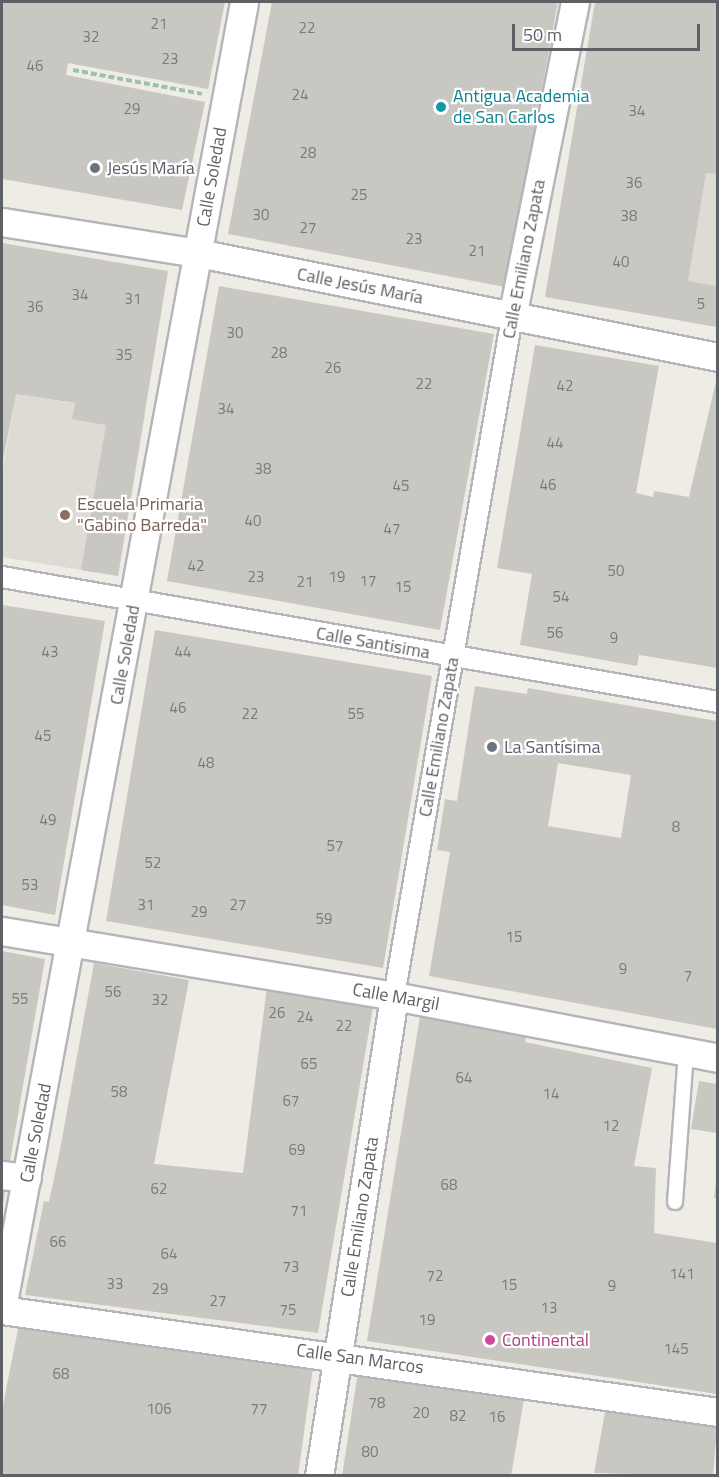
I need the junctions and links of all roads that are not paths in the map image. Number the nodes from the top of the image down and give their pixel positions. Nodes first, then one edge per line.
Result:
1 (244, 2) edge
2 (575, 2) edge
3 (2, 222) edge
4 (198, 253) junction
5 (512, 317) junction
6 (717, 357) edge
7 (2, 577) edge
8 (135, 602) junction
9 (453, 657) junction
10 (717, 702) edge
11 (2, 932) edge
12 (73, 942) junction
13 (394, 996) junction
14 (686, 1051) junction
15 (717, 1058) edge
16 (14, 1177) edge
17 (675, 1202) dead end
18 (2, 1309) edge
19 (339, 1355) junction
20 (717, 1412) edge
21 (319, 1476) edge

1 - 4 street, Calle Soledad
2 - 5 street, Calle Emiliano Zapata
3 - 4 street, Calle Jesús María
4 - 5 street, Calle Jesús María
4 - 8 street, Calle Soledad
5 - 6 street, Calle Jesús María
5 - 9 street, Calle Emiliano Zapata
7 - 8 street, Calle Santisima
8 - 9 street, Calle Santisima
8 - 12 street, Calle Soledad
9 - 10 street, Calle Santisima
9 - 13 street, Calle Emiliano Zapata
11 - 12 street, Calle Margil
12 - 13 street, Calle Margil
12 - 16 street, Calle Soledad
13 - 14 street, Calle Margil
13 - 19 street, Calle Emiliano Zapata
14 - 15 street, Calle Margil
14 - 17 lane
16 - 18 street, Calle Soledad
18 - 19 street, Calle San Marcos
19 - 20 street, Calle San Marcos
19 - 21 street, Calle Emiliano Zapata

